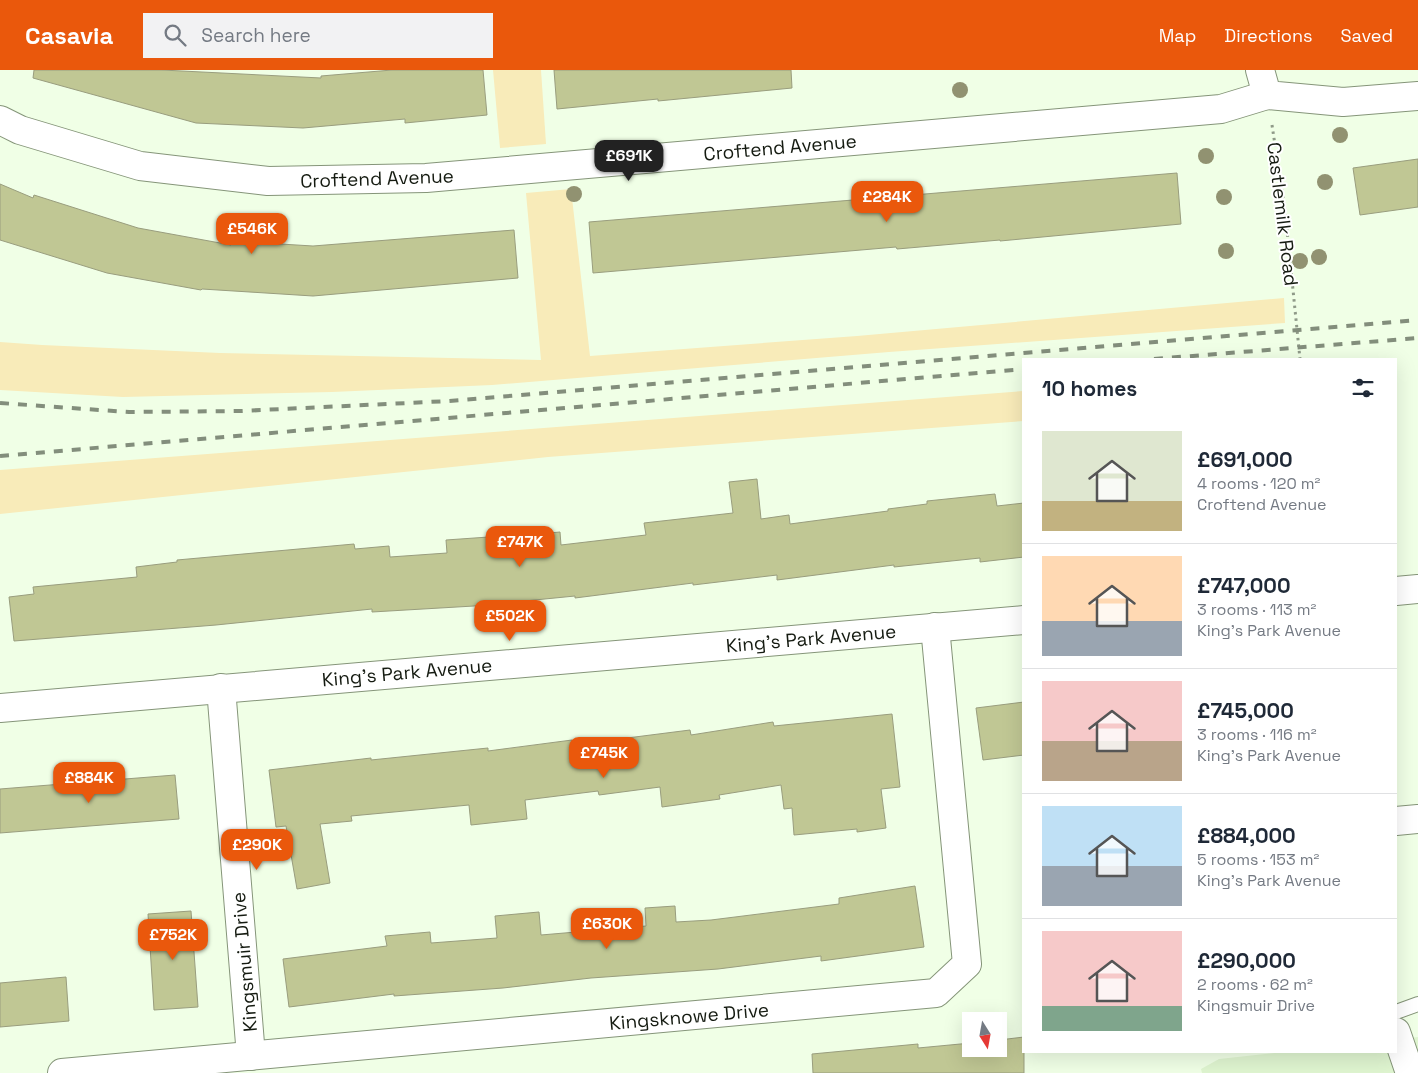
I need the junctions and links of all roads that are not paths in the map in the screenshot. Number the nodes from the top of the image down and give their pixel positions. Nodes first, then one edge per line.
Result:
1 (1263, 82) edge
2 (1418, 96) edge
3 (0, 120) edge
4 (1418, 589) edge
5 (1397, 591) edge
6 (1022, 620) edge
7 (935, 627) junction
8 (221, 688) junction
9 (0, 708) edge
10 (1418, 820) edge
11 (1397, 821) edge
12 (1418, 1004) edge
13 (1397, 1012) edge
14 (1397, 1035) edge
15 (251, 1056) junction
16 (62, 1073) edge
17 (1410, 1073) edge

1 - 2 street
1 - 3 street, Croftend Avenue
4 - 5 street
6 - 7 street, King's Park Avenue
7 - 8 street, King's Park Avenue
7 - 15 street, Kingsknowe Drive
8 - 9 street, King's Park Avenue
8 - 15 street, Kingsmuir Drive
10 - 11 street
12 - 13 lane
14 - 17 street
15 - 16 street, Kingsknowe Drive

